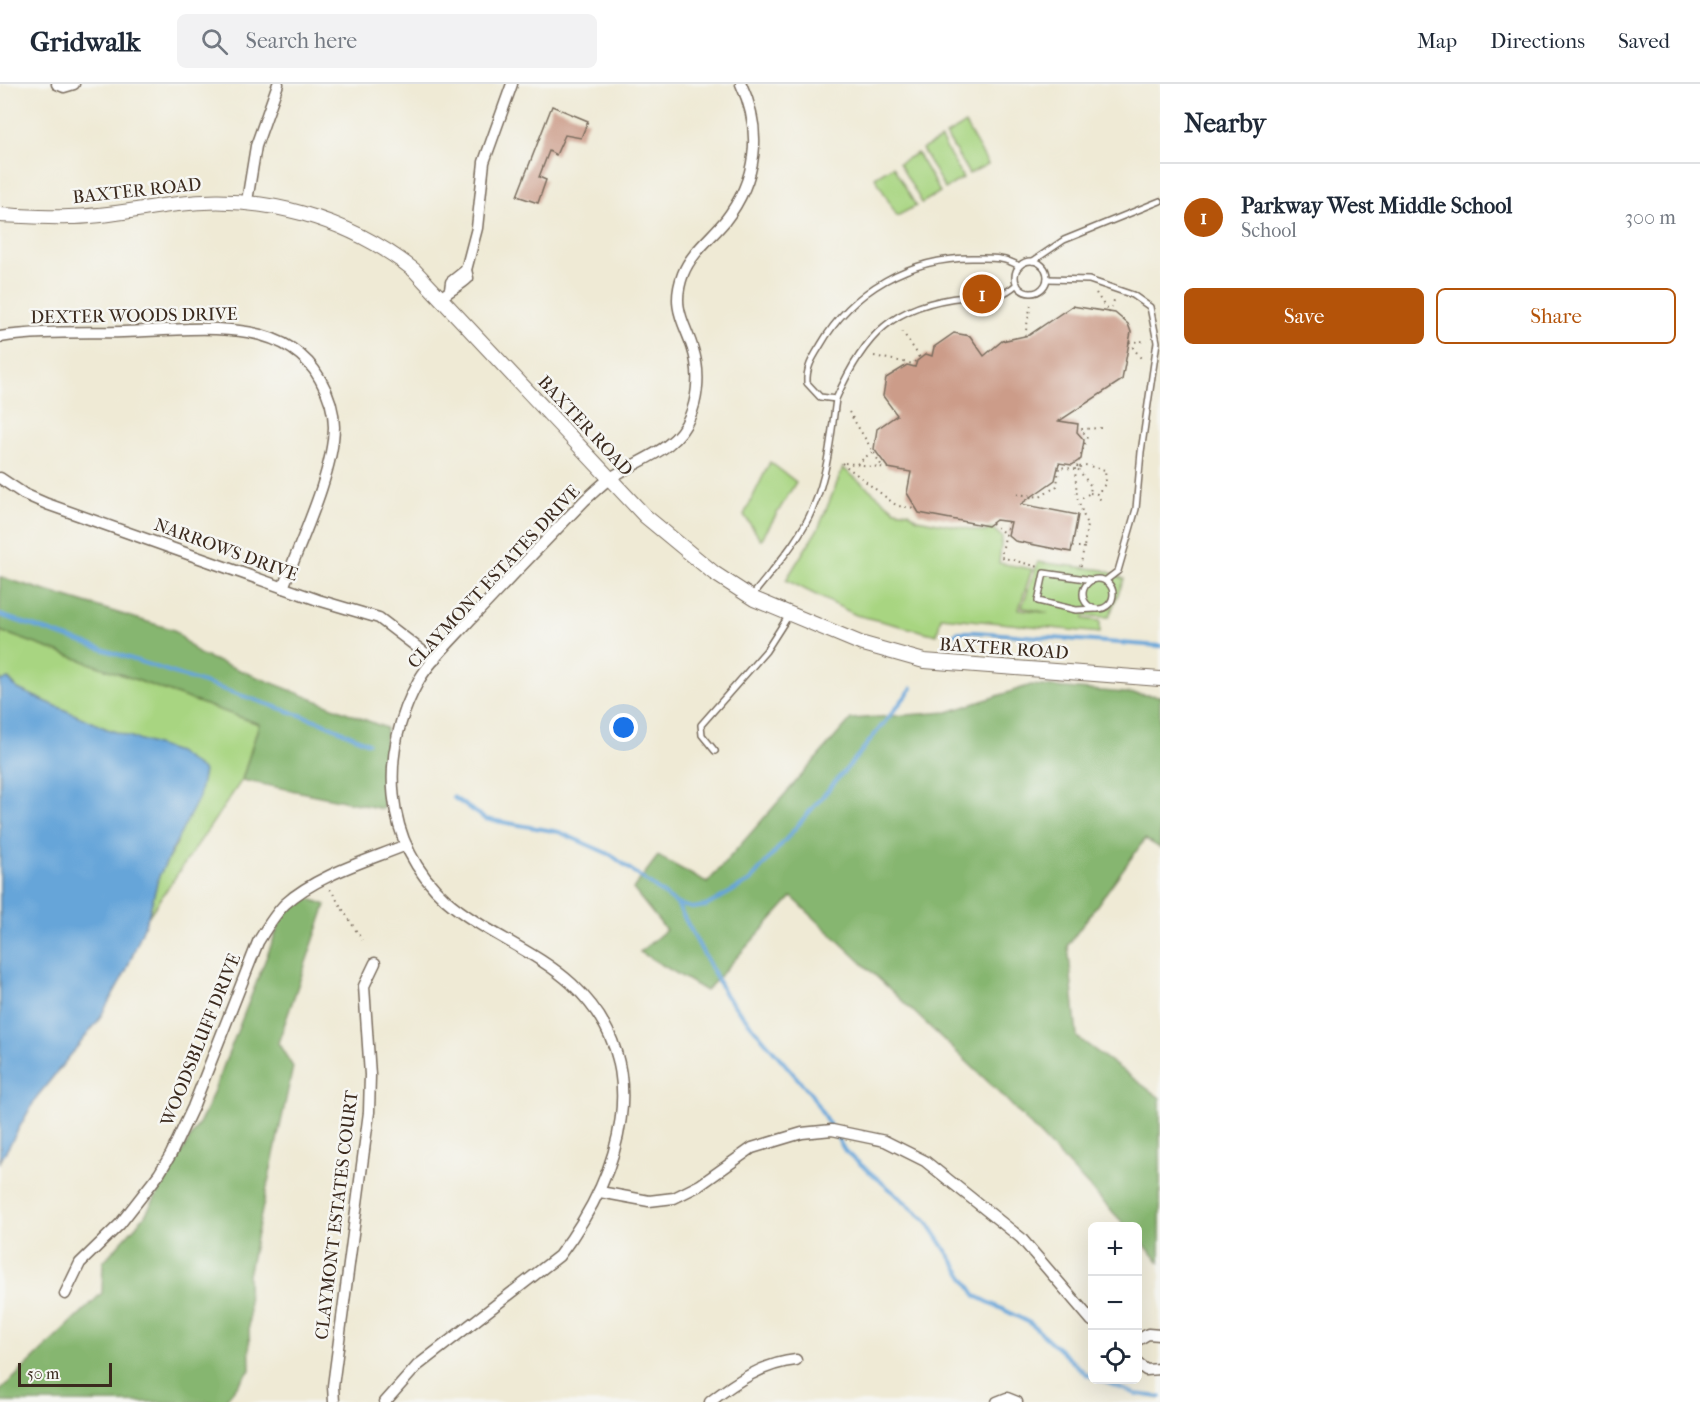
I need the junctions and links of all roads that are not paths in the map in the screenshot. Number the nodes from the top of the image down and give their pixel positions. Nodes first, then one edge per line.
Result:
1 (57, 84) edge
2 (74, 84) edge
3 (278, 84) edge
4 (512, 84) edge
5 (741, 84) edge
6 (247, 201) junction
7 (1160, 201) edge
8 (0, 215) edge
9 (1033, 261) junction
10 (1019, 266) junction
11 (1047, 279) junction
12 (1017, 284) junction
13 (446, 293) junction
14 (0, 337) edge
15 (836, 399) junction
16 (0, 478) edge
17 (609, 479) junction
18 (1093, 580) junction
19 (1106, 580) junction
20 (283, 588) junction
21 (751, 597) junction
22 (1096, 609) junction
23 (789, 615) junction
24 (434, 660) junction
25 (1160, 679) edge
26 (715, 751) dead end
27 (406, 844) junction
28 (375, 963) dead end
29 (600, 1192) junction
30 (66, 1294) dead end
31 (1088, 1317) edge
32 (1160, 1335) edge
33 (1142, 1337) edge
34 (796, 1360) dead end
35 (1142, 1367) edge
36 (1160, 1369) edge
37 (334, 1402) edge
38 (385, 1402) edge
39 (710, 1402) edge
40 (997, 1402) edge
41 (1017, 1402) edge

1 - 2 street
3 - 6 street
4 - 13 street
5 - 17 street, CLAYMONT ESTATES DRIVE
6 - 8 main road, BAXTER ROAD
6 - 13 main road, BAXTER ROAD
7 - 9 lane
9 - 10 lane
9 - 11 lane
10 - 12 lane
10 - 15 lane
11 - 12 lane
11 - 19 lane
12 - 15 lane
13 - 17 main road, BAXTER ROAD
14 - 20 street, DEXTER WOODS DRIVE
15 - 21 lane
16 - 20 street, NARROWS DRIVE
17 - 21 main road, BAXTER ROAD
17 - 24 street, CLAYMONT ESTATES DRIVE
18 - 19 lane
18 - 22 lane
18 - 22 lane
19 - 22 lane
20 - 24 street, NARROWS DRIVE
21 - 23 main road, BAXTER ROAD
23 - 25 main road, BAXTER ROAD
23 - 26 lane
24 - 27 street, CLAYMONT ESTATES DRIVE
27 - 29 street, CLAYMONT ESTATES DRIVE
27 - 30 street, WOODSBLUFF DRIVE
28 - 37 street, CLAYMONT ESTATES COURT
29 - 31 street
29 - 38 street, CLAYMONT ESTATES DRIVE
32 - 33 street
34 - 39 street
35 - 36 street
40 - 41 street

